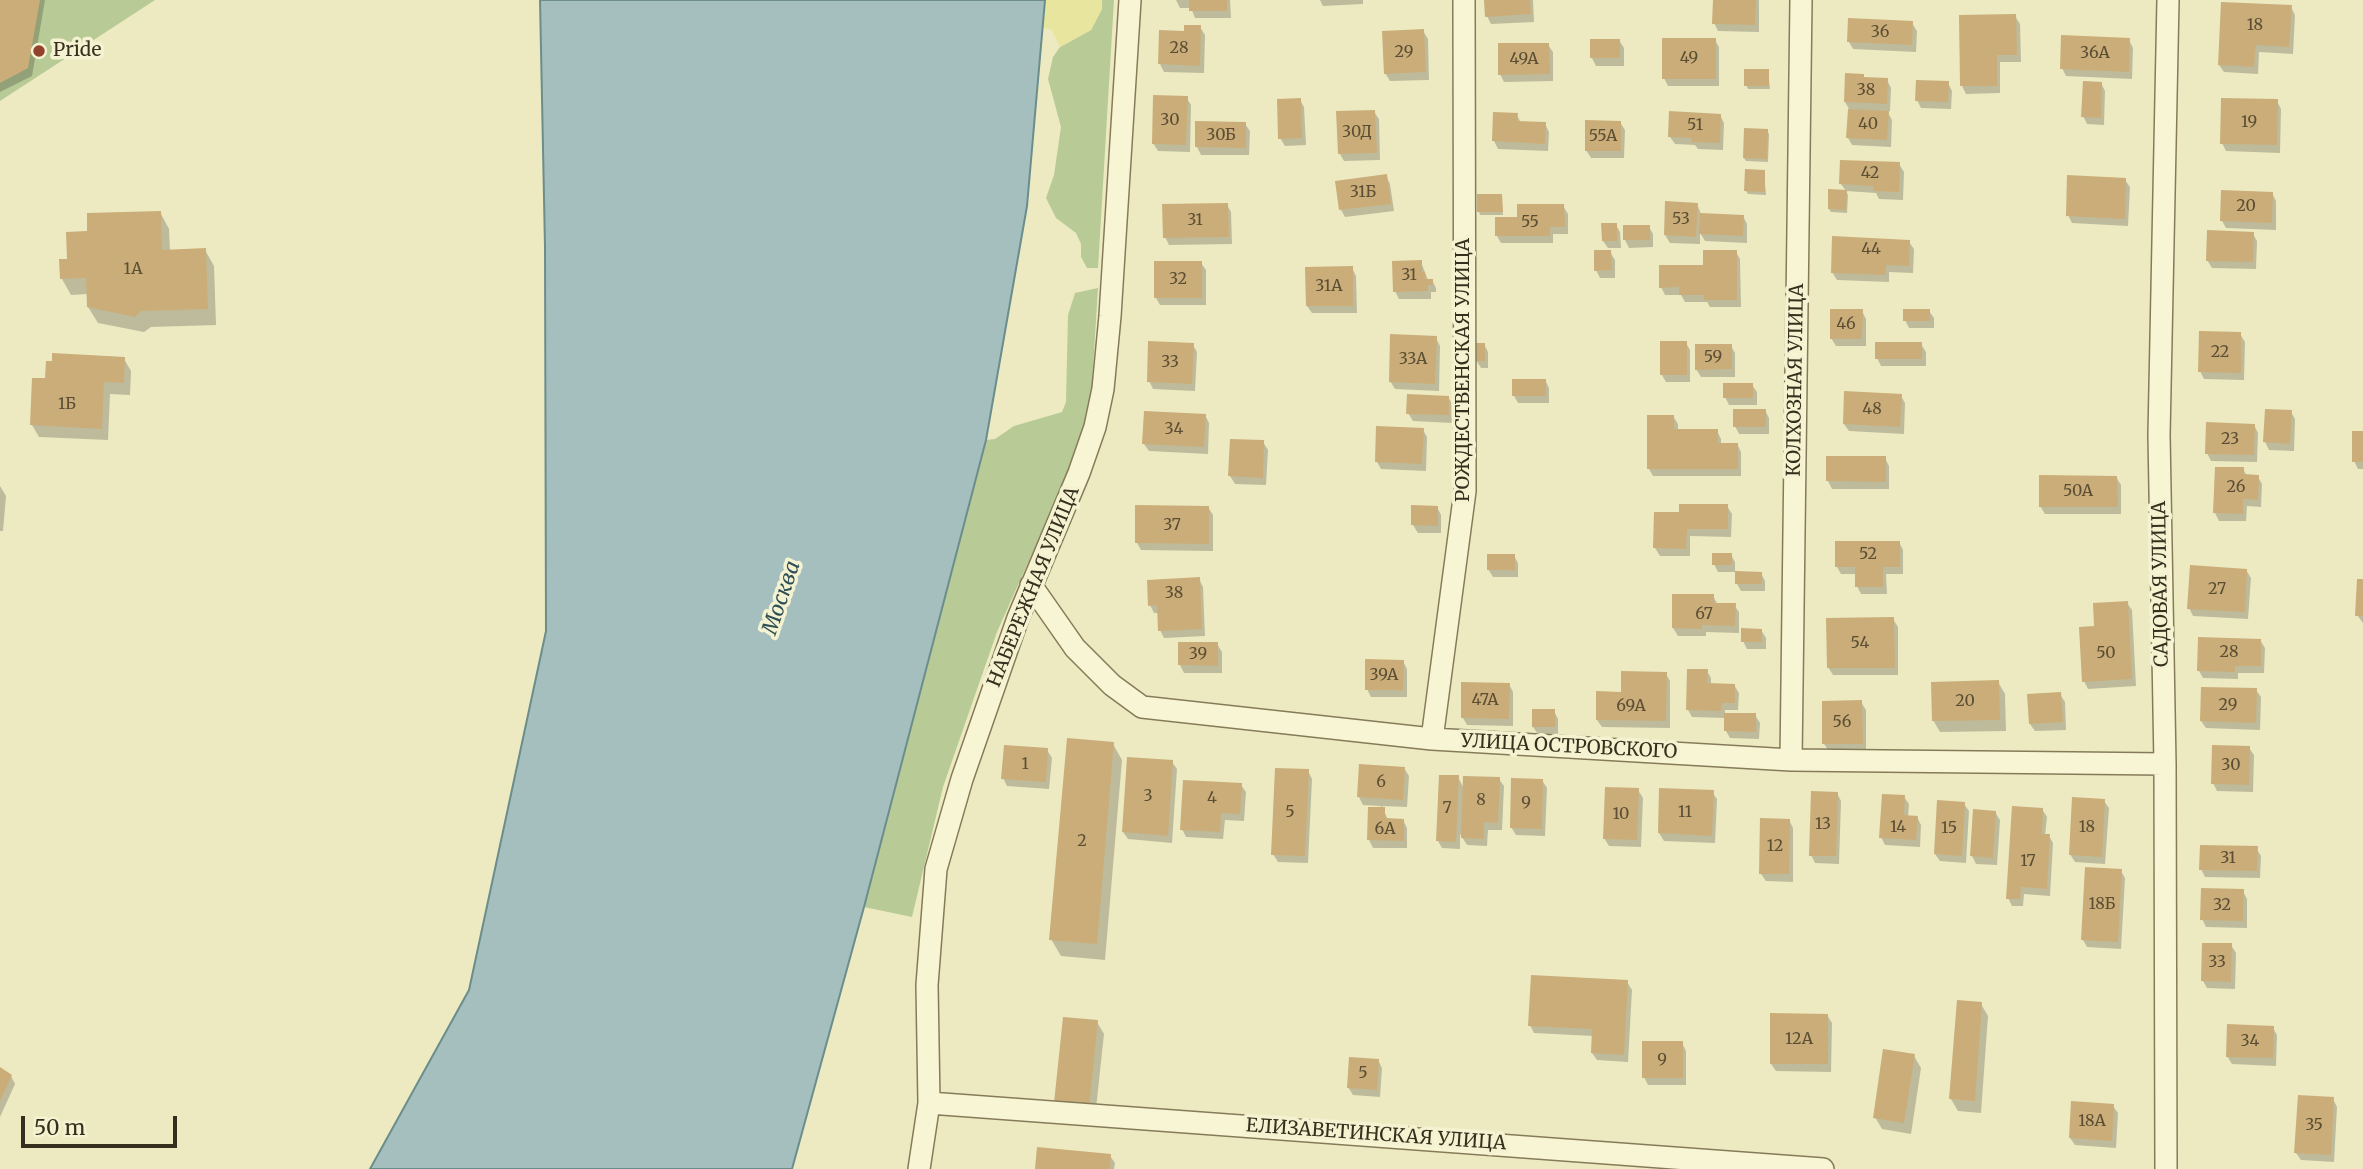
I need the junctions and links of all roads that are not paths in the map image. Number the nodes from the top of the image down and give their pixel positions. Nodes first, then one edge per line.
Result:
1 (1129, 0) edge
2 (1464, 0) edge
3 (1801, 0) edge
4 (2168, 0) edge
5 (1031, 585) junction
6 (1432, 739) junction
7 (1791, 760) junction
8 (2165, 764) junction
9 (929, 1103) junction
10 (2171, 1168) edge
11 (919, 1169) edge
12 (1823, 1169) edge

1 - 5 street, НАБЕРЕЖНАЯ УЛИЦА
2 - 6 street, РОЖДЕСТВЕНСКАЯ УЛИЦА
3 - 7 street, КОЛХОЗНАЯ УЛИЦА
4 - 8 street, САДОВАЯ УЛИЦА
5 - 6 street, УЛИЦА ОСТРОВСКОГО
5 - 9 street, НАБЕРЕЖНАЯ УЛИЦА
6 - 7 street, УЛИЦА ОСТРОВСКОГО
7 - 8 street, УЛИЦА ОСТРОВСКОГО
8 - 10 street, САДОВАЯ УЛИЦА
9 - 11 street, НАБЕРЕЖНАЯ УЛИЦА
9 - 12 street, ЕЛИЗАВЕТИНСКАЯ УЛИЦА

